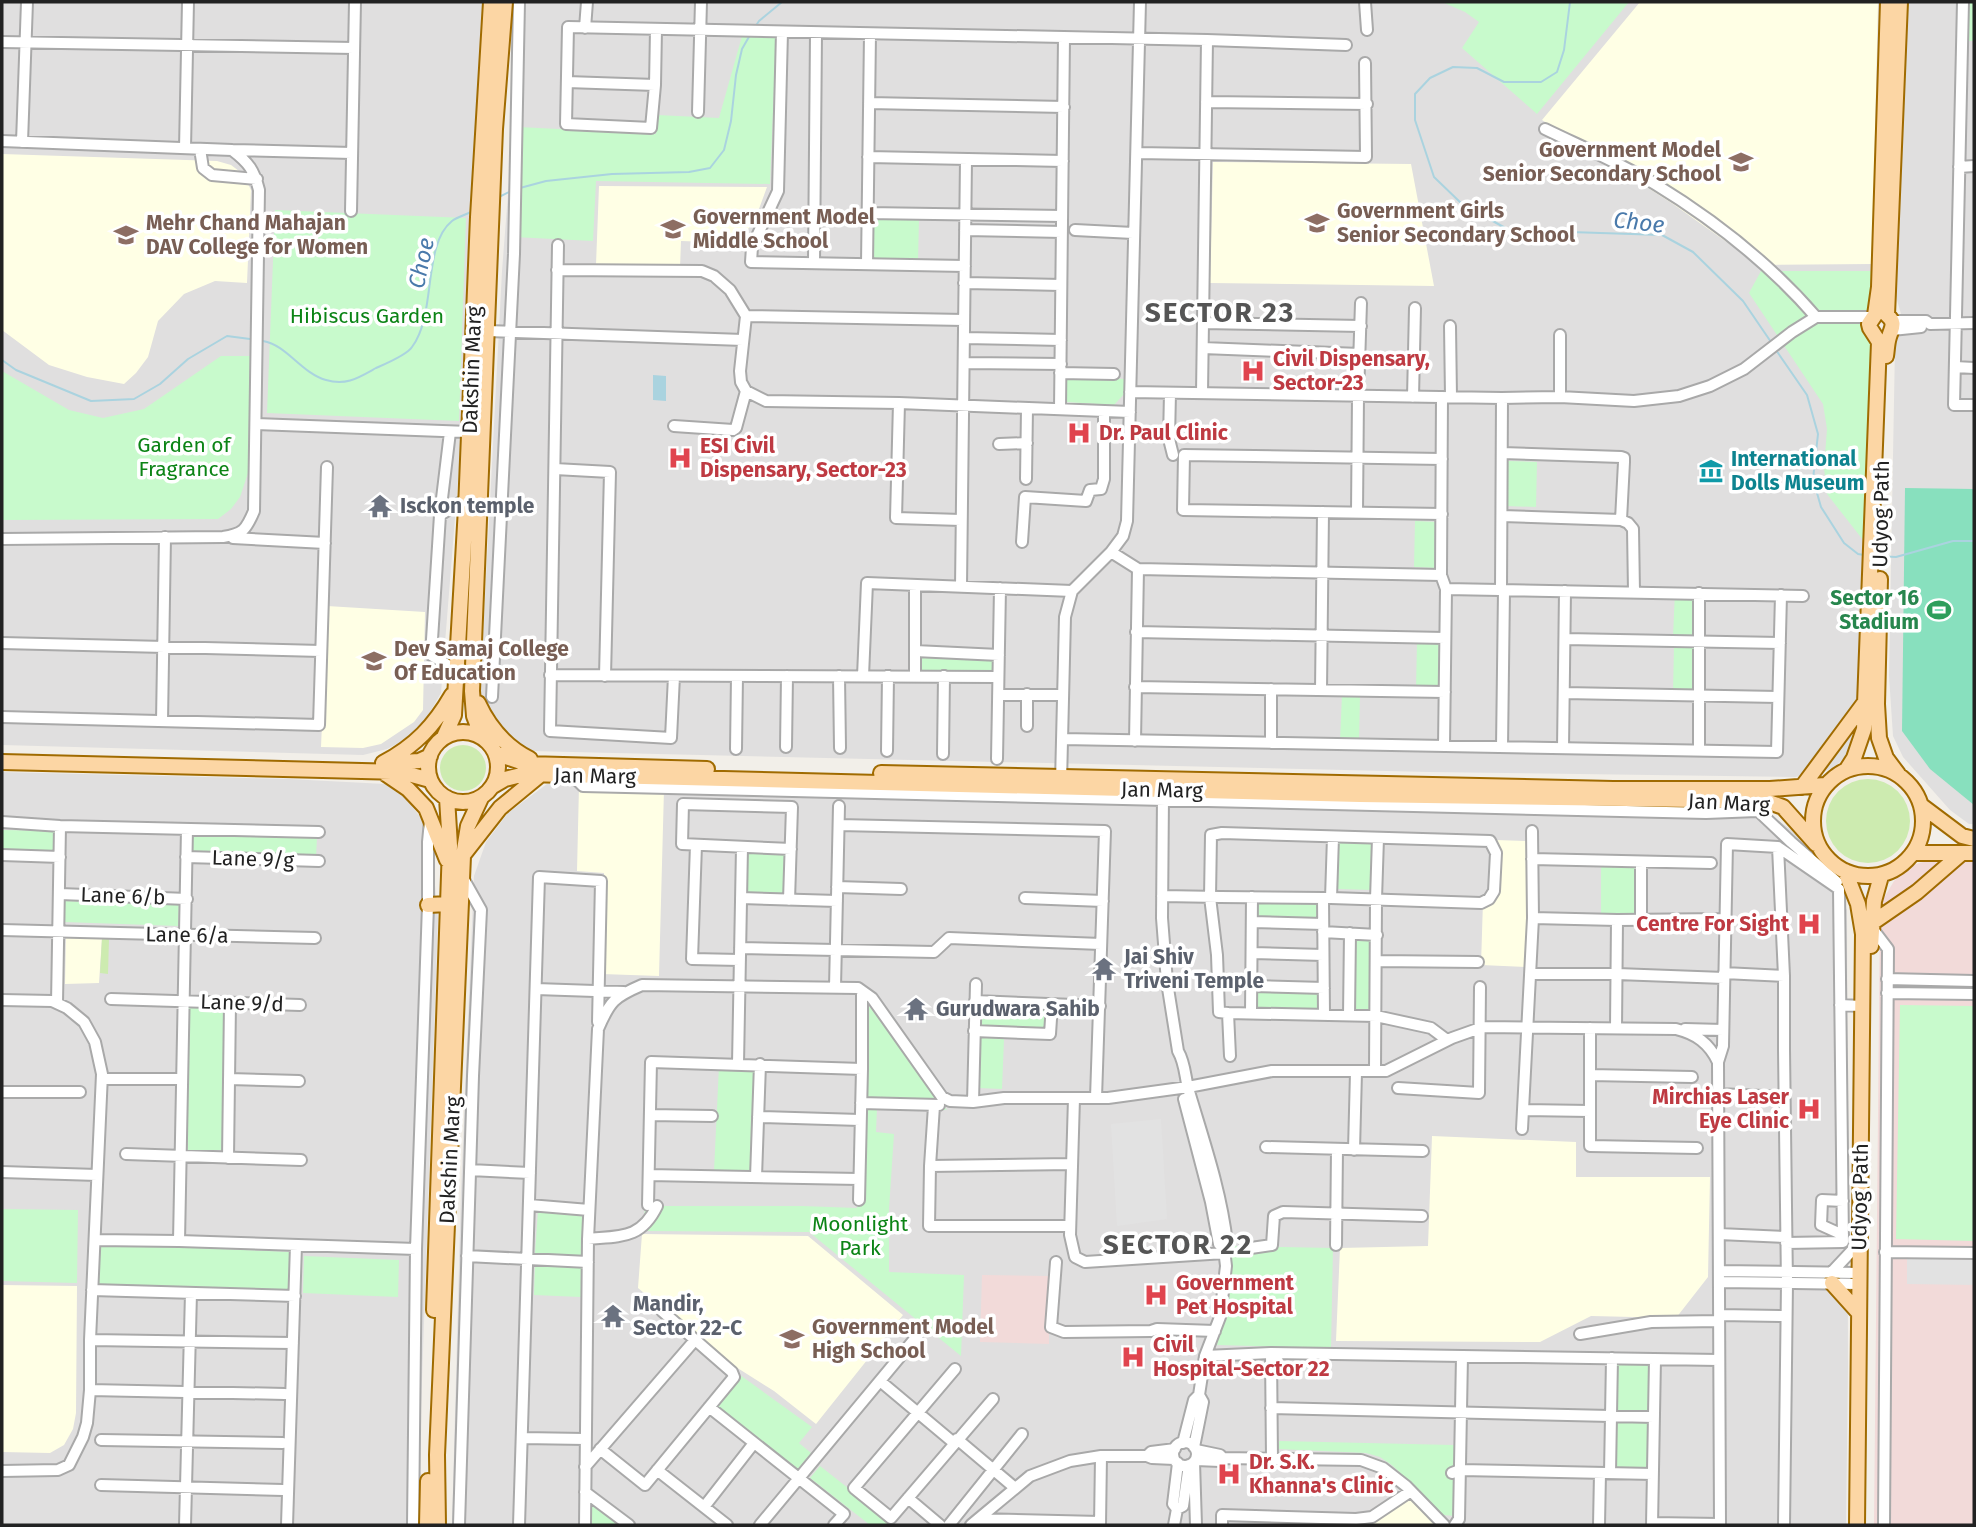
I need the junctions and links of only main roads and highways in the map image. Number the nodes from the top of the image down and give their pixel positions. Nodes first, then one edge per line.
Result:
1 (491, 2) edge
2 (505, 2) edge
3 (1888, 2) edge
4 (1899, 2) edge
5 (487, 186) junction
6 (485, 216) junction
7 (1882, 324) junction
8 (1875, 576) junction
9 (455, 691) junction
10 (472, 691) junction
11 (1866, 702) junction
12 (444, 737) junction
13 (482, 737) junction
14 (2, 754) edge
15 (496, 754) junction
16 (430, 755) junction
17 (2, 762) edge
18 (382, 767) junction
19 (1847, 769) junction
20 (540, 770) junction
21 (1898, 774) junction
22 (430, 780) junction
23 (1061, 782) junction
24 (1825, 785) junction
25 (493, 786) junction
26 (1802, 787) junction
27 (1163, 790) junction
28 (481, 798) junction
29 (447, 799) junction
30 (1922, 806) junction
31 (1816, 844) junction
32 (1971, 851) edge
33 (1914, 853) junction
34 (463, 856) junction
35 (449, 866) junction
36 (1845, 871) junction
37 (1881, 876) junction
38 (448, 904) junction
39 (428, 905) road end
40 (1872, 926) junction
41 (1832, 1278) road end
42 (1859, 1313) junction
43 (427, 1525) edge
44 (438, 1525) edge
45 (1857, 1525) edge
46 (1865, 1525) edge

1 - 5 main road, Dakshin Marg
2 - 5 main road, Dakshin Marg
3 - 7 main road, Udyog Path
4 - 7 main road, Udyog Path
5 - 6 main road, Dakshin Marg
6 - 9 main road, Dakshin Marg
6 - 10 main road, Dakshin Marg
7 - 8 main road, Udyog Path
8 - 11 main road, Udyog Path
8 - 21 main road, Udyog Path
9 - 12 main road, Dakshin Marg
9 - 18 main road
10 - 13 main road, Dakshin Marg
10 - 20 main road
11 - 19 main road, Udyog Path
11 - 26 main road
12 - 13 main road
12 - 16 main road
13 - 15 main road
14 - 18 main road
15 - 20 main road, Jan Marg
15 - 25 main road
16 - 18 main road
16 - 22 main road
17 - 18 main road
18 - 22 main road
18 - 35 main road
19 - 21 main road
19 - 24 main road
20 - 23 main road, Jan Marg
20 - 23 main road, Jan Marg
20 - 25 main road, Jan Marg
20 - 34 main road
21 - 30 main road
22 - 29 main road
23 - 27 main road, Jan Marg
24 - 26 main road, Jan Marg
24 - 31 main road
25 - 28 main road
26 - 27 main road, Jan Marg
27 - 31 main road, Jan Marg
28 - 29 main road
28 - 34 main road, Dakshin Marg
29 - 35 main road, Dakshin Marg
30 - 32 main road
30 - 33 main road
31 - 36 main road
32 - 33 main road
32 - 40 main road
33 - 37 main road
34 - 44 main road, Dakshin Marg
35 - 38 main road, Dakshin Marg
36 - 37 main road
36 - 42 main road, Udyog Path
37 - 40 main road, Udyog Path
38 - 39 main road
38 - 43 main road, Dakshin Marg
40 - 46 main road, Udyog Path
41 - 42 main road
42 - 45 main road, Udyog Path

